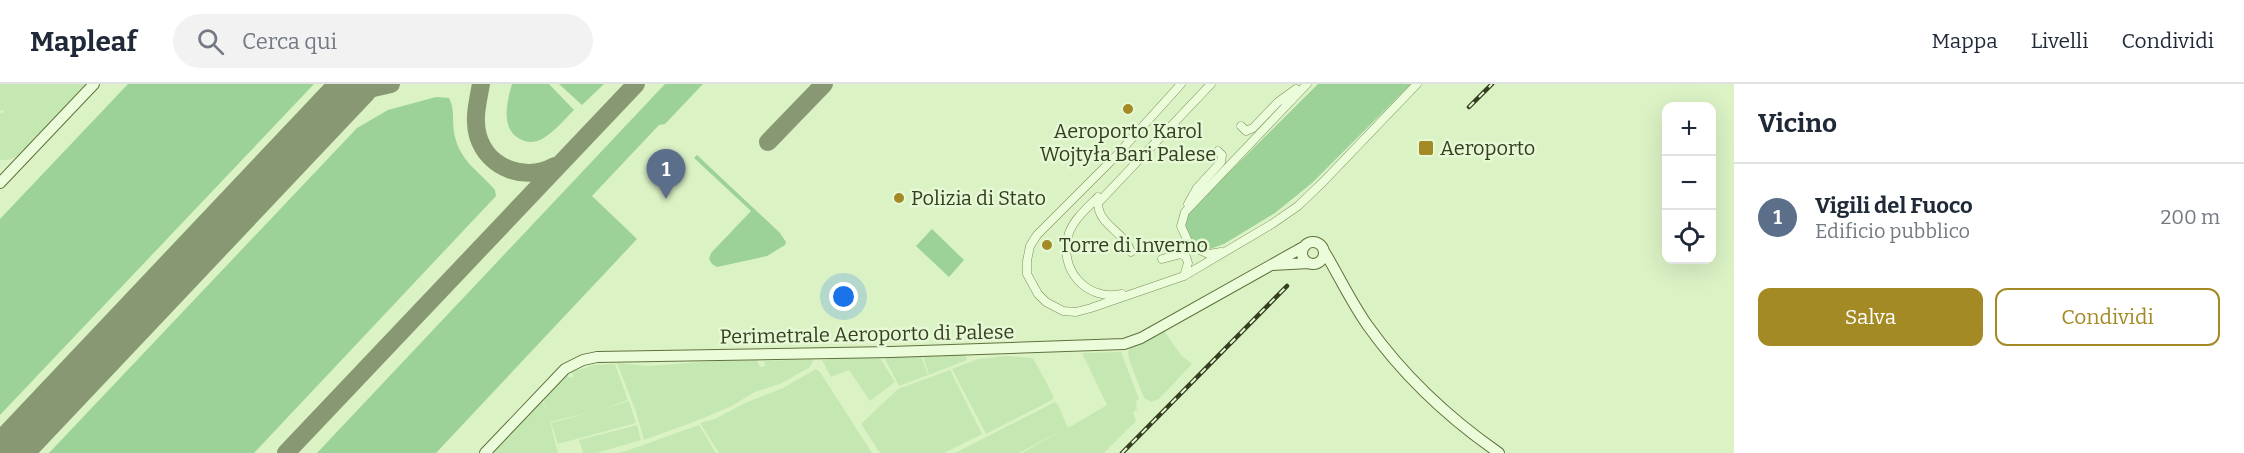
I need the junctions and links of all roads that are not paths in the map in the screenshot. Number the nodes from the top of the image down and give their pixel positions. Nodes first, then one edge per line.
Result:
1 (94, 84) edge
2 (1181, 84) edge
3 (1211, 84) edge
4 (1301, 84) edge
5 (1307, 84) edge
6 (1417, 84) edge
7 (1240, 126) dead end
8 (1218, 151) dead end
9 (1124, 170) dead end
10 (0, 183) edge
11 (1185, 212) junction
12 (1305, 246) junction
13 (1234, 248) junction
14 (1324, 251) junction
15 (1131, 252) dead end
16 (1162, 259) dead end
17 (1312, 263) junction
18 (1269, 266) junction
19 (1184, 276) junction
20 (1337, 277) junction
21 (1161, 284) junction
22 (485, 453) edge
23 (1499, 453) edge

1 - 10 street
2 - 21 street
3 - 15 street
4 - 7 street
5 - 11 street
6 - 13 street
8 - 11 street
9 - 21 street
11 - 13 street
12 - 14 street
12 - 17 street
12 - 18 street, Perimetrale Aeroporto di Palese
13 - 19 street
14 - 17 street
14 - 20 street
16 - 19 street
17 - 18 street, Perimetrale Aeroporto di Palese
17 - 20 street
18 - 22 street, Perimetrale Aeroporto di Palese
19 - 21 street
20 - 23 street

